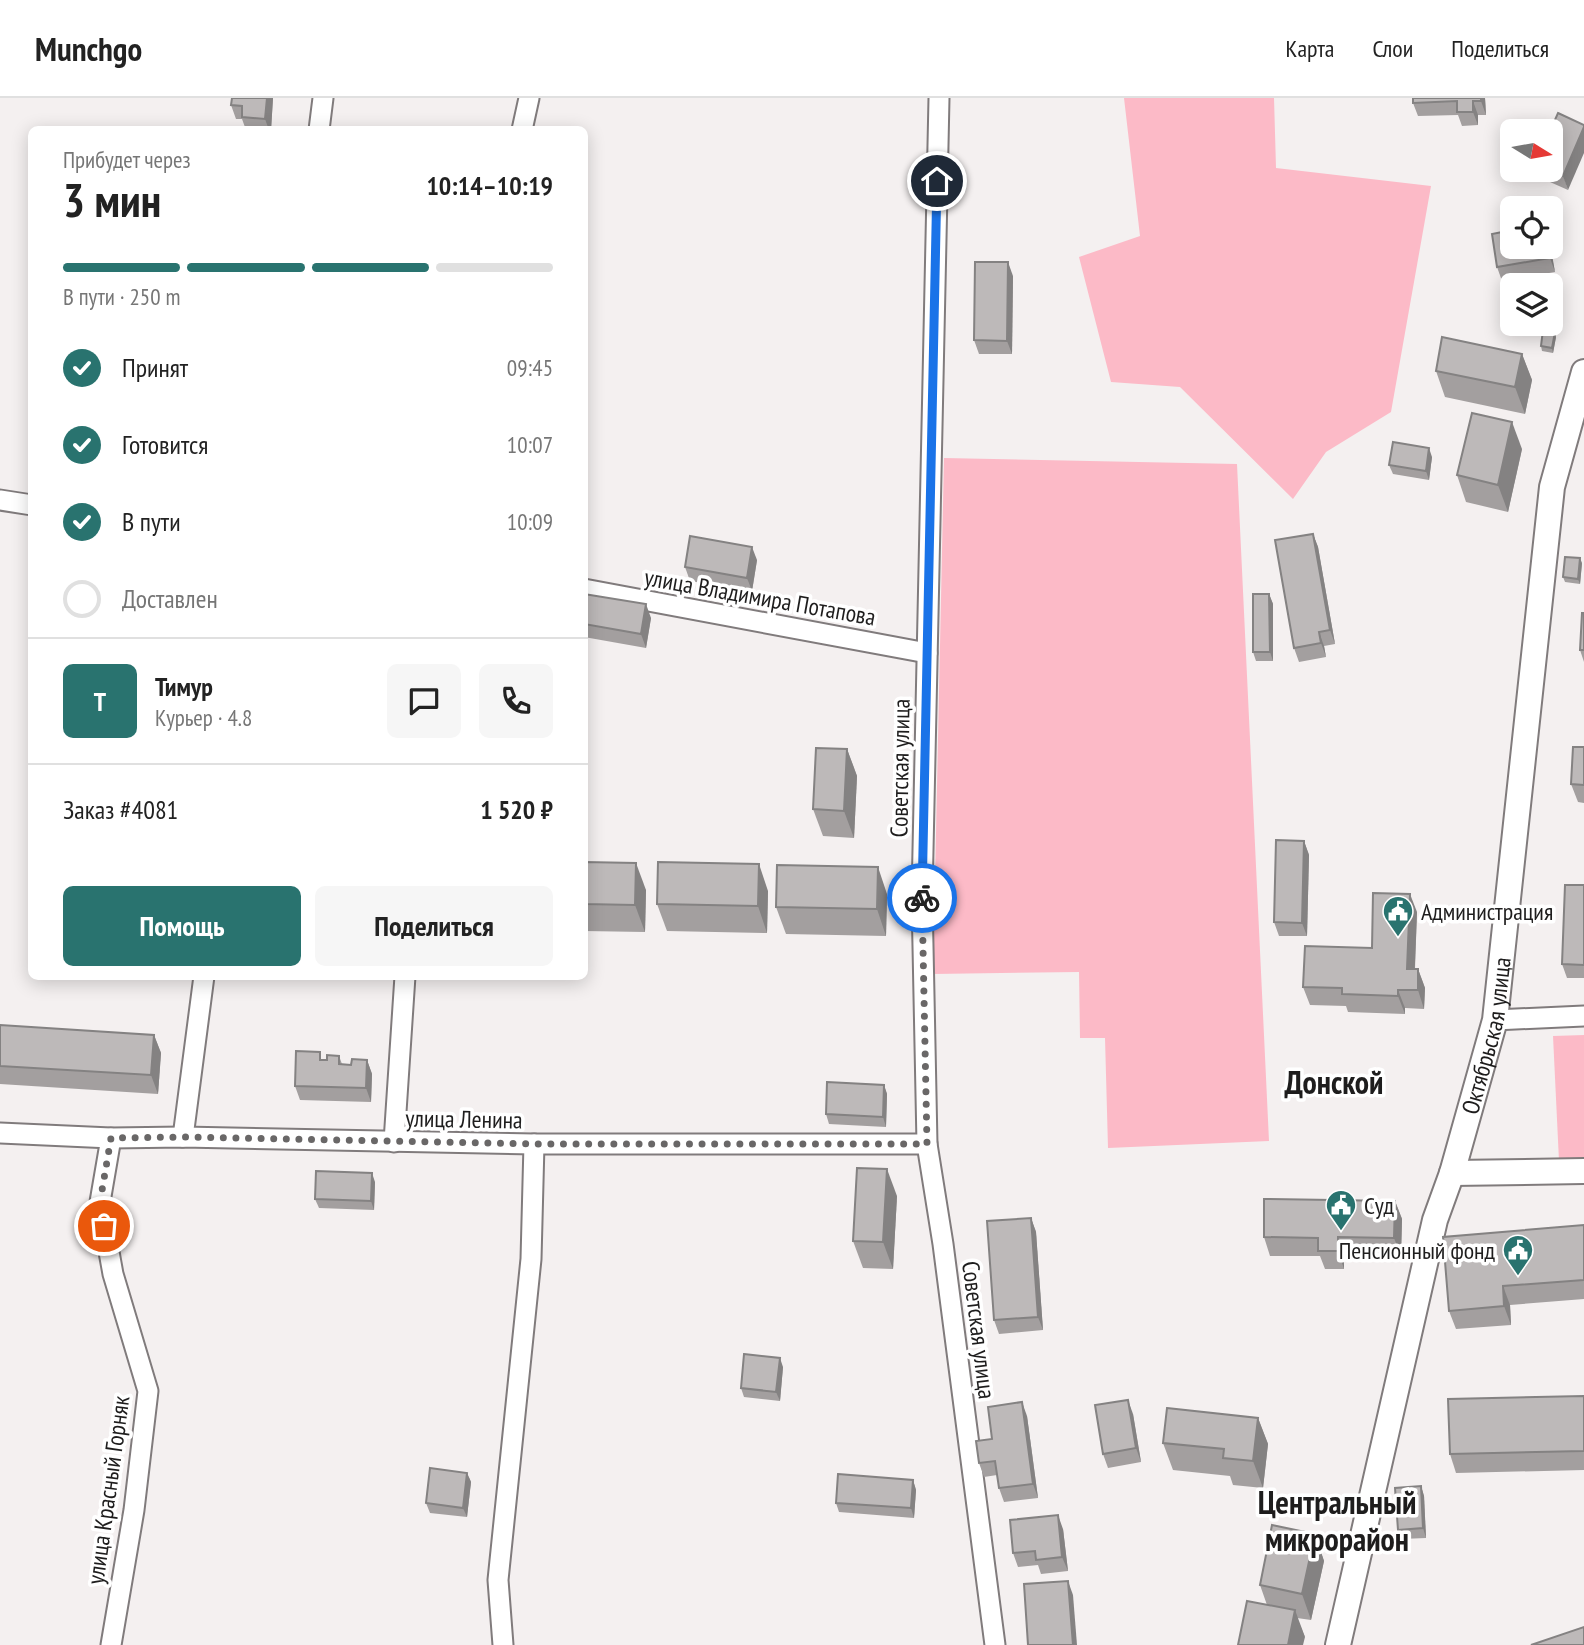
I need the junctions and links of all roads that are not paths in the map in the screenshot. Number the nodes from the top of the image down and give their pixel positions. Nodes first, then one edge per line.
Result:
1 (323, 98) edge
2 (529, 98) edge
3 (939, 98) edge
4 (319, 126) edge
5 (523, 126) edge
6 (1584, 372) edge
7 (0, 500) edge
8 (28, 504) edge
9 (588, 590) edge
10 (927, 653) junction
11 (203, 980) edge
12 (405, 980) edge
13 (1584, 1016) edge
14 (1495, 1020) junction
15 (0, 1133) edge
16 (183, 1137) junction
17 (111, 1138) junction
18 (394, 1142) junction
19 (534, 1144) junction
20 (927, 1144) junction
21 (1584, 1171) edge
22 (1452, 1173) junction
23 (111, 1645) edge
24 (503, 1645) edge
25 (995, 1645) edge
26 (1338, 1645) edge

1 - 4 street
2 - 5 street
3 - 10 street, Советская улица
6 - 14 main road, Октябрьская улица
7 - 8 street
9 - 10 street, улица Владимира Потапова
10 - 20 street, Советская улица
11 - 16 street
12 - 18 street
13 - 14 street
14 - 22 main road, Октябрьская улица
15 - 17 street, улица Ленина
16 - 17 street, улица Ленина
16 - 18 street, улица Ленина
17 - 23 street, улица Красный Горняк
18 - 19 street, улица Ленина
19 - 20 street, улица Ленина
19 - 24 street
20 - 25 street, Советская улица
21 - 22 main road
22 - 26 main road, Октябрьская улица

